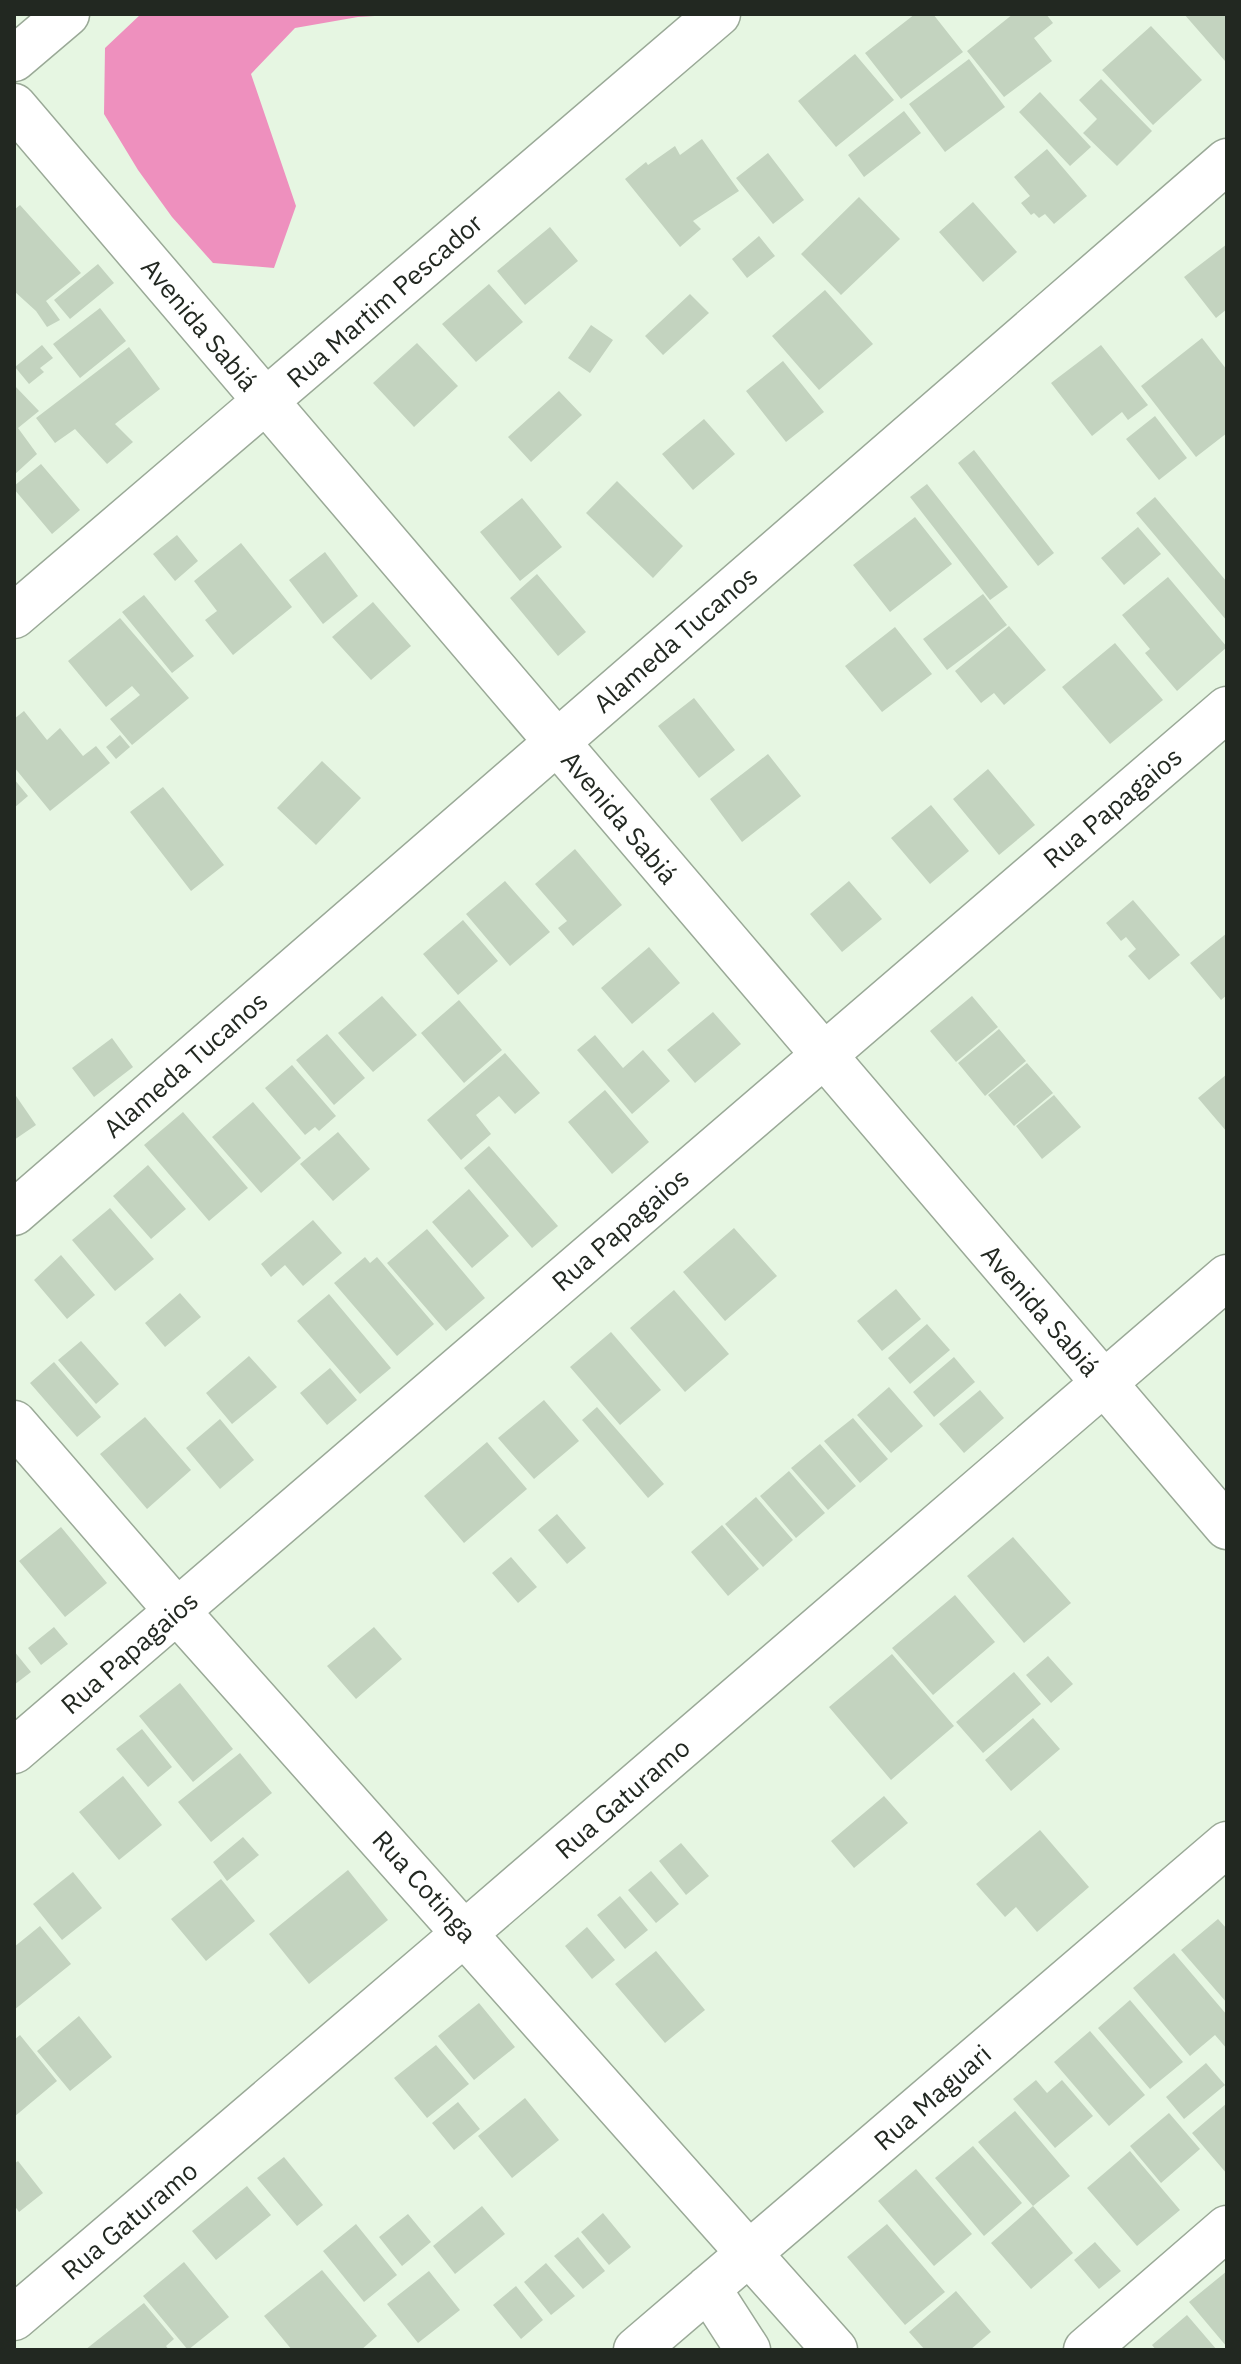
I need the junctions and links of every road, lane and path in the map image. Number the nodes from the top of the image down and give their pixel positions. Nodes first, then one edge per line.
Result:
1 (67, 14) edge
2 (718, 14) edge
3 (14, 59) edge
4 (14, 106) edge
5 (1227, 161) edge
6 (266, 401) junction
7 (14, 616) edge
8 (1227, 709) edge
9 (557, 742) junction
10 (823, 1054) junction
11 (14, 1213) edge
12 (1227, 1277) edge
13 (1104, 1383) junction
14 (14, 1423) edge
15 (1227, 1527) edge
16 (177, 1611) junction
17 (14, 1751) edge
18 (1227, 1844) edge
19 (466, 1932) junction
20 (1227, 2228) edge
21 (750, 2253) junction
22 (708, 2288) junction
23 (14, 2318) edge
24 (636, 2350) edge
25 (748, 2350) edge
26 (835, 2350) edge
27 (1086, 2350) edge

1 - 3 street
2 - 6 street, Rua Martim Pescador
4 - 6 street, Avenida Sabiá
5 - 9 street, Alameda Tucanos
6 - 7 street, Rua Martim Pescador
6 - 9 street, Avenida Sabiá
8 - 10 street, Rua Papagaios
9 - 10 street, Avenida Sabiá
9 - 11 street, Alameda Tucanos
10 - 13 street, Avenida Sabiá
10 - 16 street, Rua Papagaios
12 - 13 street, Rua Gaturamo
13 - 15 street, Avenida Sabiá
13 - 19 street, Rua Gaturamo
14 - 16 street, Rua Cotinga
16 - 17 street, Rua Papagaios
16 - 19 street, Rua Cotinga
18 - 21 street, Rua Maguari
19 - 21 street, Rua Cotinga
19 - 23 street, Rua Gaturamo
20 - 27 street
21 - 22 street, Rua Maguari
21 - 26 street, Rua Cotinga
22 - 24 street, Rua Maguari
22 - 25 street

